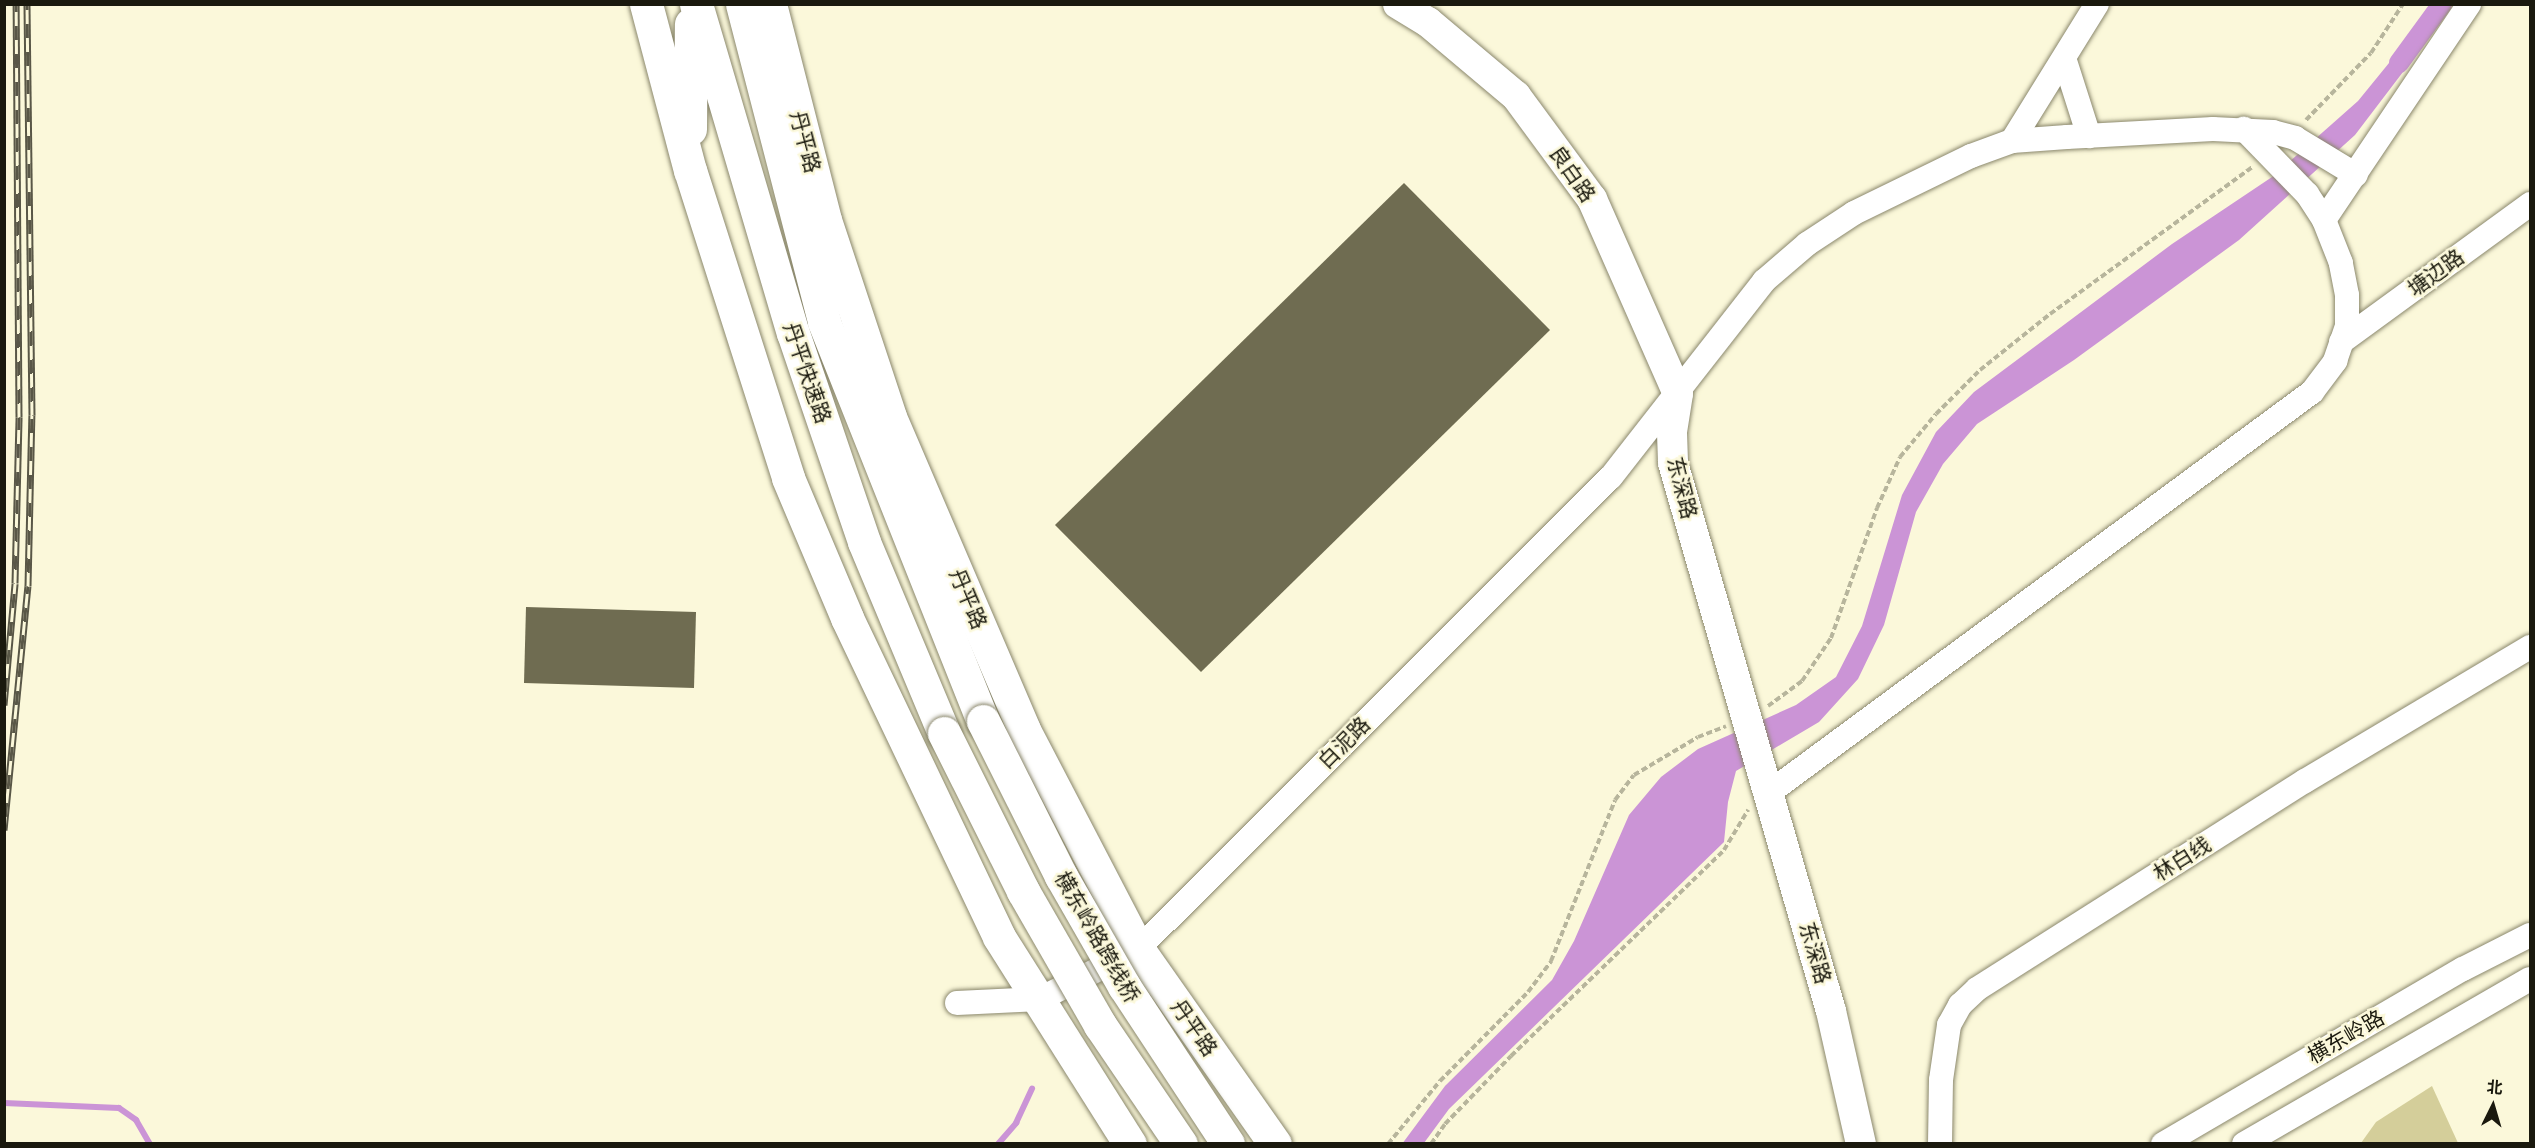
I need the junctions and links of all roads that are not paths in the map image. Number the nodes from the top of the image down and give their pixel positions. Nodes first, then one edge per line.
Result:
1 (645, 4) edge
2 (691, 4) edge
3 (696, 4) edge
4 (743, 4) edge
5 (770, 4) edge
6 (1398, 4) edge
7 (2097, 4) edge
8 (2469, 4) edge
9 (2065, 61) junction
10 (800, 120) junction
11 (2244, 129) junction
12 (2089, 136) junction
13 (2012, 141) junction
14 (690, 170) junction
15 (2349, 171) junction
16 (2530, 204) edge
17 (2324, 220) junction
18 (2342, 342) junction
19 (1678, 394) junction
20 (2530, 647) edge
21 (983, 721) joint
22 (944, 733) joint
23 (1770, 792) junction
24 (2530, 934) edge
25 (1138, 948) junction
26 (2530, 979) edge
27 (1040, 999) junction
28 (957, 1003) dead end
29 (1130, 1143) edge
30 (1181, 1143) edge
31 (1228, 1143) edge
32 (1275, 1143) edge
33 (1861, 1143) edge
34 (1940, 1143) edge
35 (2163, 1143) edge
36 (2244, 1143) edge

1 - 14 highway
2 - 14 highway
3 - 22 highway, 丹平快速路
4 - 10 highway
4 - 21 highway, 丹平快速路
5 - 10 highway, 丹平路
6 - 19 main road, 良白路
7 - 9 street
8 - 15 street
9 - 12 street
9 - 13 street
10 - 25 highway, 丹平路
11 - 12 street
11 - 15 street
11 - 17 street
12 - 13 street
13 - 19 street, 白泥路
14 - 27 highway
15 - 17 street
16 - 18 street, 塘边路
17 - 18 street
18 - 23 street
19 - 23 main road, 东深路
19 - 25 street, 白泥路
20 - 34 street, 林白线
21 - 31 highway, 横东岭路跨线桥, bridge
22 - 30 highway, 横东岭路跨线桥, bridge
23 - 33 main road, 东深路
24 - 35 street, 横东岭路
25 - 27 street, 白泥路
25 - 32 highway, 丹平路
26 - 36 street, 横东岭路
27 - 28 street, 白泥路
27 - 29 highway

